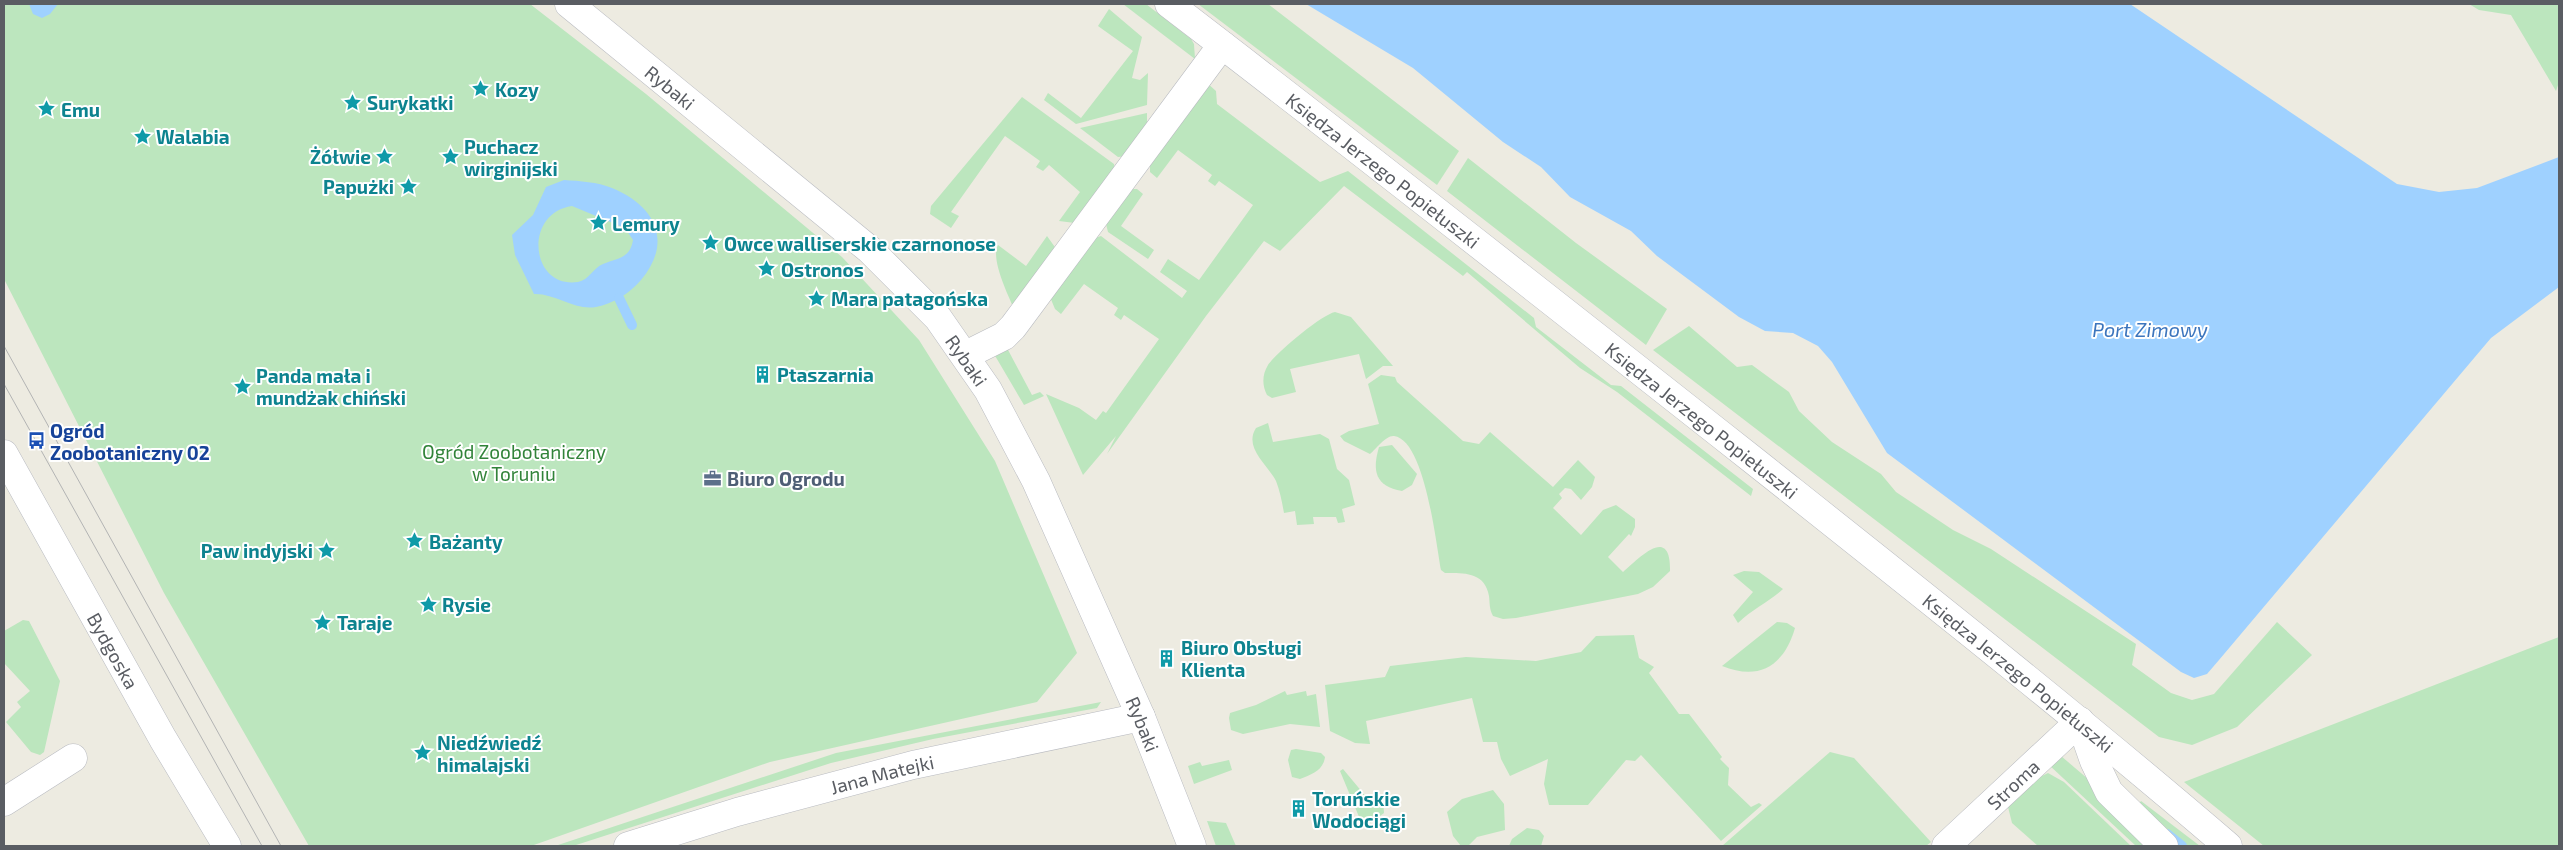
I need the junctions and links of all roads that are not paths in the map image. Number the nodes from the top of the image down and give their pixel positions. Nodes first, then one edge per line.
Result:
1 (570, 4) edge
2 (1169, 4) edge
3 (1222, 44) junction
4 (966, 355) junction
5 (4, 454) edge
6 (1141, 716) junction
7 (2080, 721) junction
8 (73, 758) dead end
9 (4, 802) edge
10 (226, 846) edge
11 (628, 846) edge
12 (1192, 846) edge
13 (1946, 846) edge
14 (2164, 846) edge
15 (2228, 846) edge

1 - 4 street, Rybaki
2 - 3 street, Księdza Jerzego Popiełuszki
3 - 4 street
3 - 7 street, Księdza Jerzego Popiełuszki
4 - 6 street, Rybaki
5 - 10 street, Bydgoska
6 - 11 street, Jana Matejki
6 - 12 street, Rybaki
7 - 13 street, Stroma
7 - 14 street
7 - 15 street, Księdza Jerzego Popiełuszki
8 - 9 street

